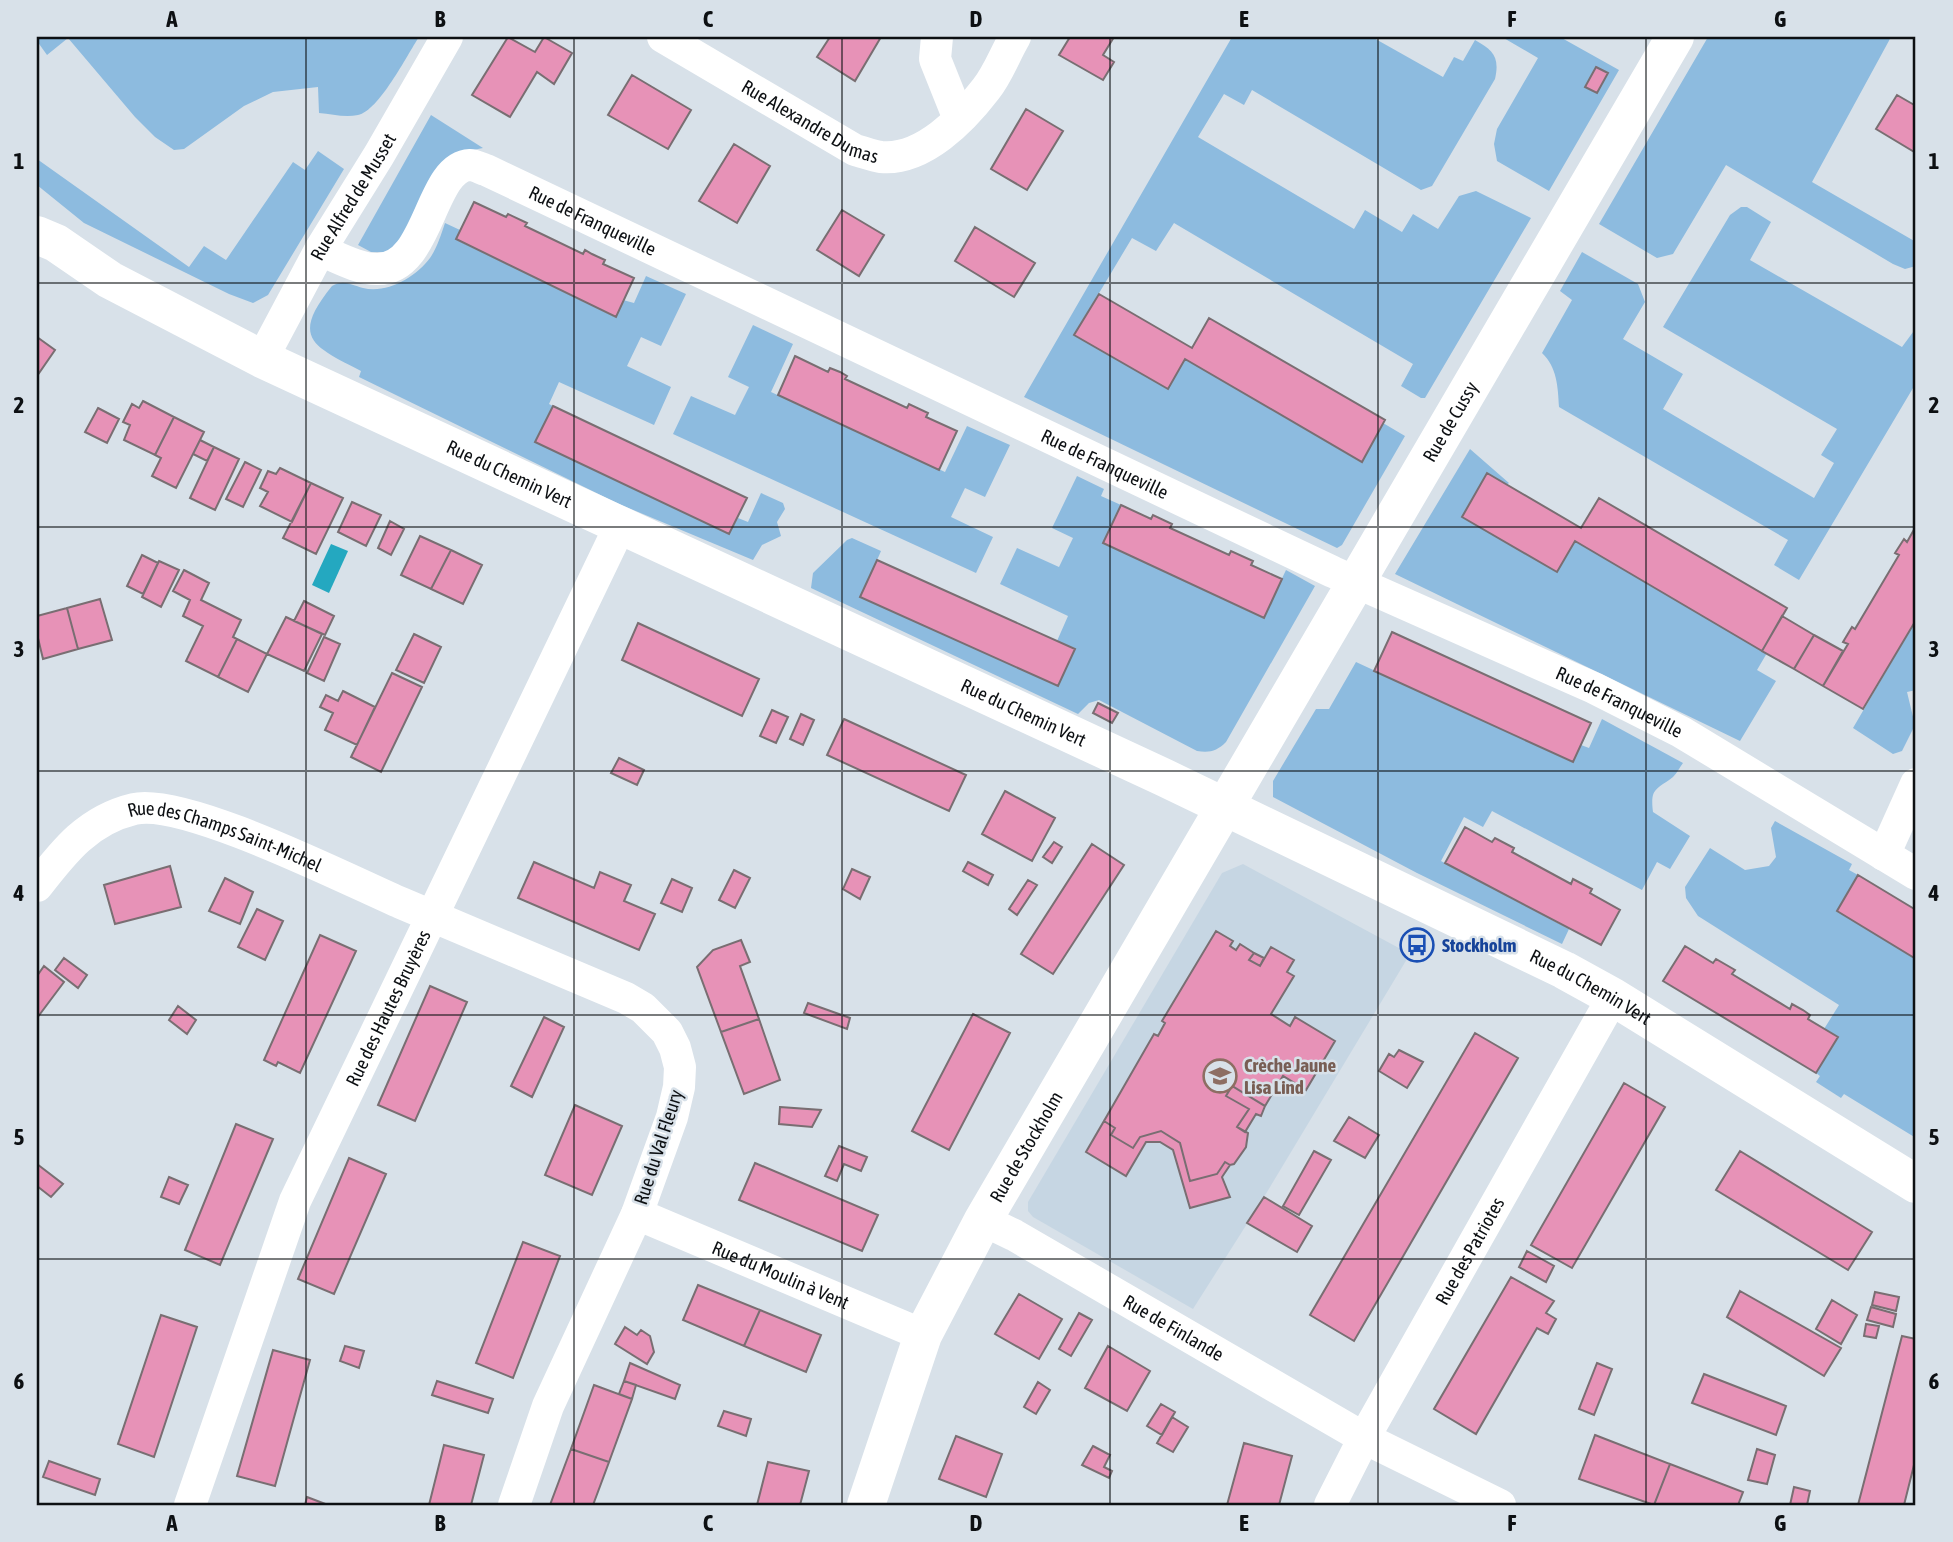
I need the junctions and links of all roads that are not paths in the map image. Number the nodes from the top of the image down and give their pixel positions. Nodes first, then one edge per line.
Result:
1 (447, 37) edge
2 (663, 37) edge
3 (937, 37) edge
4 (1014, 37) edge
5 (1675, 37) edge
6 (959, 119) junction
7 (37, 235) edge
8 (320, 250) junction
9 (37, 266) edge
10 (110, 280) junction
11 (262, 359) junction
12 (620, 526) junction
13 (1355, 583) junction
14 (1916, 784) edge
15 (1225, 807) junction
16 (1884, 855) junction
17 (1916, 874) edge
18 (37, 886) edge
19 (431, 915) junction
20 (1613, 997) junction
21 (1916, 1184) edge
22 (637, 1214) junction
23 (984, 1220) junction
24 (923, 1335) junction
25 (1364, 1438) junction
26 (190, 1505) edge
27 (514, 1505) edge
28 (866, 1505) edge
29 (1330, 1505) edge
30 (1500, 1505) edge

1 - 8 street, Rue Alfred de Musset
2 - 6 street, Rue Alexandre Dumas
3 - 6 street
4 - 6 street, Rue Alexandre Dumas
5 - 13 street, Rue de Cussy
7 - 10 street, Rue du Chemin Vert
8 - 11 street, Rue Alfred de Musset
8 - 13 street, Rue de Franqueville
9 - 10 street, Rue du Chemin Vert
10 - 11 street, Rue du Chemin Vert
11 - 12 street, Rue du Chemin Vert
12 - 15 street, Rue du Chemin Vert
12 - 19 street, Rue des Hautes Bruyères
13 - 15 street, Rue de Cussy
13 - 16 street, Rue de Franqueville
14 - 16 street
15 - 20 street, Rue du Chemin Vert
15 - 23 street, Rue de Stockholm
16 - 17 street, Rue de Franqueville
18 - 19 street, Rue des Champs Saint-Michel
19 - 22 street, Rue du Val Fleury
19 - 26 street, Rue des Hautes Bruyères
20 - 21 street, Rue du Chemin Vert
20 - 25 street, Rue des Patriotes
22 - 24 street, Rue du Moulin à Vent
22 - 27 street, Rue du Val Fleury
23 - 24 street, Rue de Stockholm
23 - 25 street, Rue de Finlande
24 - 28 street, Rue de Stockholm
25 - 29 street, Rue des Patriotes
25 - 30 street, Rue de Finlande

